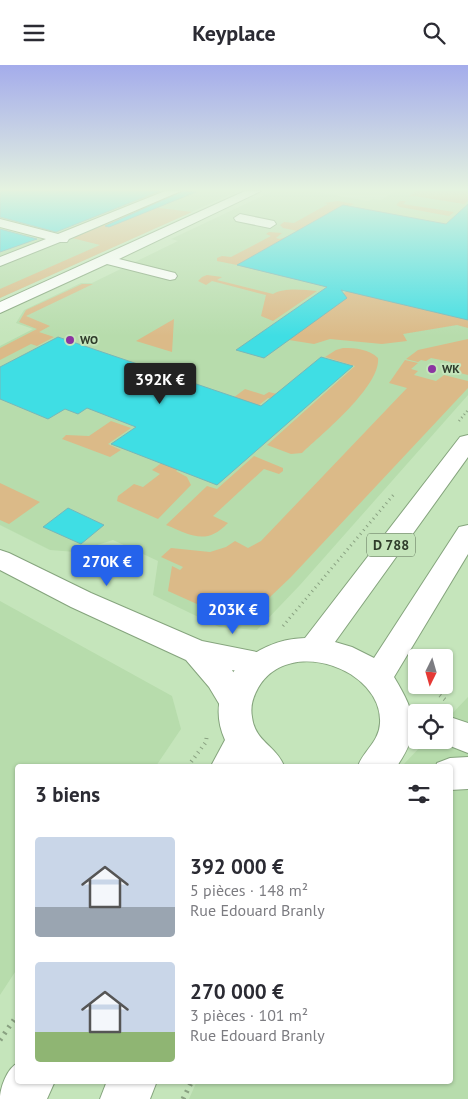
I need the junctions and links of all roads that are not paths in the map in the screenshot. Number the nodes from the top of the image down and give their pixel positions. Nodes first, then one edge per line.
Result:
1 (55, 239) edge
2 (63, 239) edge
3 (151, 239) edge
4 (76, 246) dead end
5 (126, 251) junction
6 (107, 260) junction
7 (0, 262) edge
8 (0, 316) edge
9 (463, 432) edge
10 (468, 533) edge
11 (0, 559) edge
12 (314, 649) junction
13 (197, 652) junction
14 (261, 663) junction
15 (378, 677) junction
16 (235, 703) junction
17 (406, 714) edge
18 (453, 732) edge
19 (468, 738) edge
20 (236, 754) edge
21 (262, 764) edge
22 (377, 764) edge
23 (468, 773) edge
24 (453, 774) edge
25 (30, 1084) edge
26 (131, 1084) edge
27 (22, 1099) edge
28 (124, 1099) edge

1 - 7 main road
2 - 4 main road
3 - 5 main road
5 - 6 main road
5 - 6 main road
6 - 8 main road
9 - 12 main road, D 788
10 - 15 main road
11 - 13 main road
12 - 14 main road
12 - 15 main road
13 - 14 main road
13 - 16 main road
14 - 16 main road
15 - 17 main road
16 - 20 main road
17 - 22 main road
18 - 19 main road
20 - 21 main road
23 - 24 main road
25 - 27 main road
26 - 28 main road

